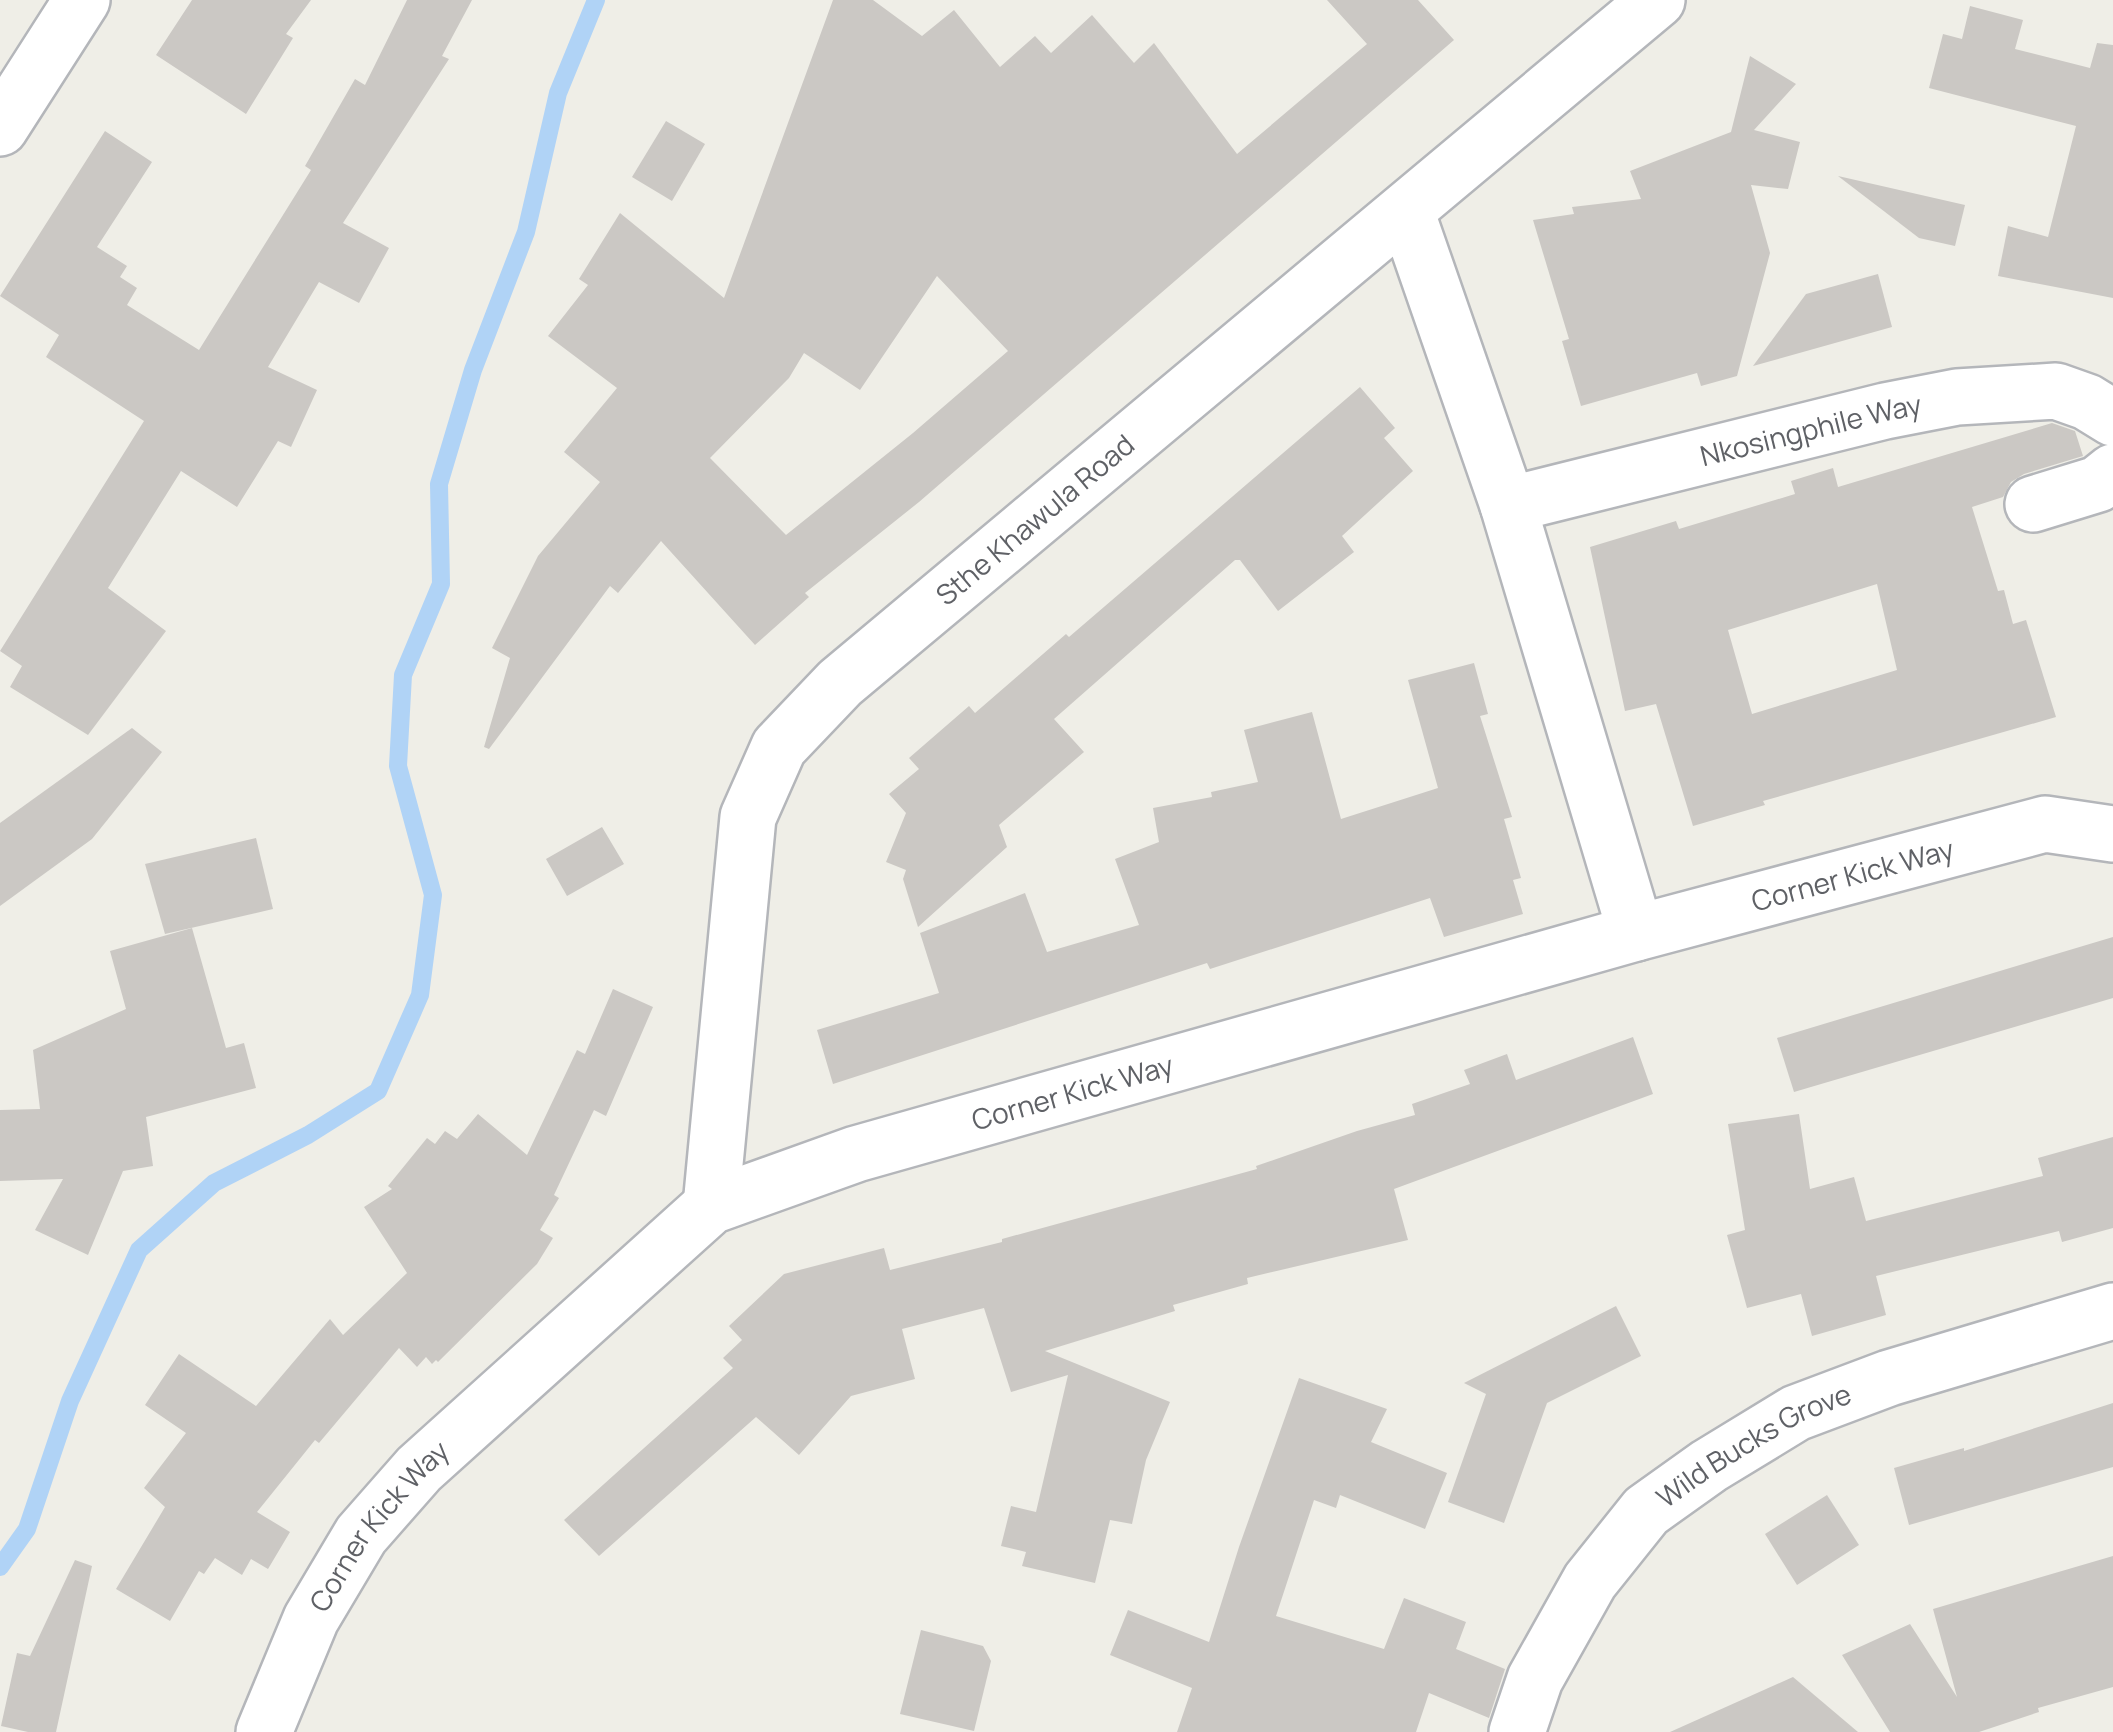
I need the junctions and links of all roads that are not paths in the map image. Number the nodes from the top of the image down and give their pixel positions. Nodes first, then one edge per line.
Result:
1 (82, 0) edge
2 (1657, 0) edge
3 (0, 128) edge
4 (1406, 211) junction
5 (2113, 418) edge
6 (2113, 472) edge
7 (2033, 504) dead end
8 (1508, 505) junction
9 (2113, 834) edge
10 (1636, 933) junction
11 (712, 1206) junction
12 (2113, 1312) edge
13 (264, 1732) edge
14 (1517, 1732) edge

1 - 3 street
2 - 4 street, Sthe Khawula Road
4 - 8 street
4 - 11 street, Sthe Khawula Road
5 - 8 street, Nkosingphile Way
6 - 7 street
8 - 10 street
9 - 10 street, Corner Kick Way
10 - 11 street, Corner Kick Way
11 - 13 street, Corner Kick Way
12 - 14 street, Wild Bucks Grove

